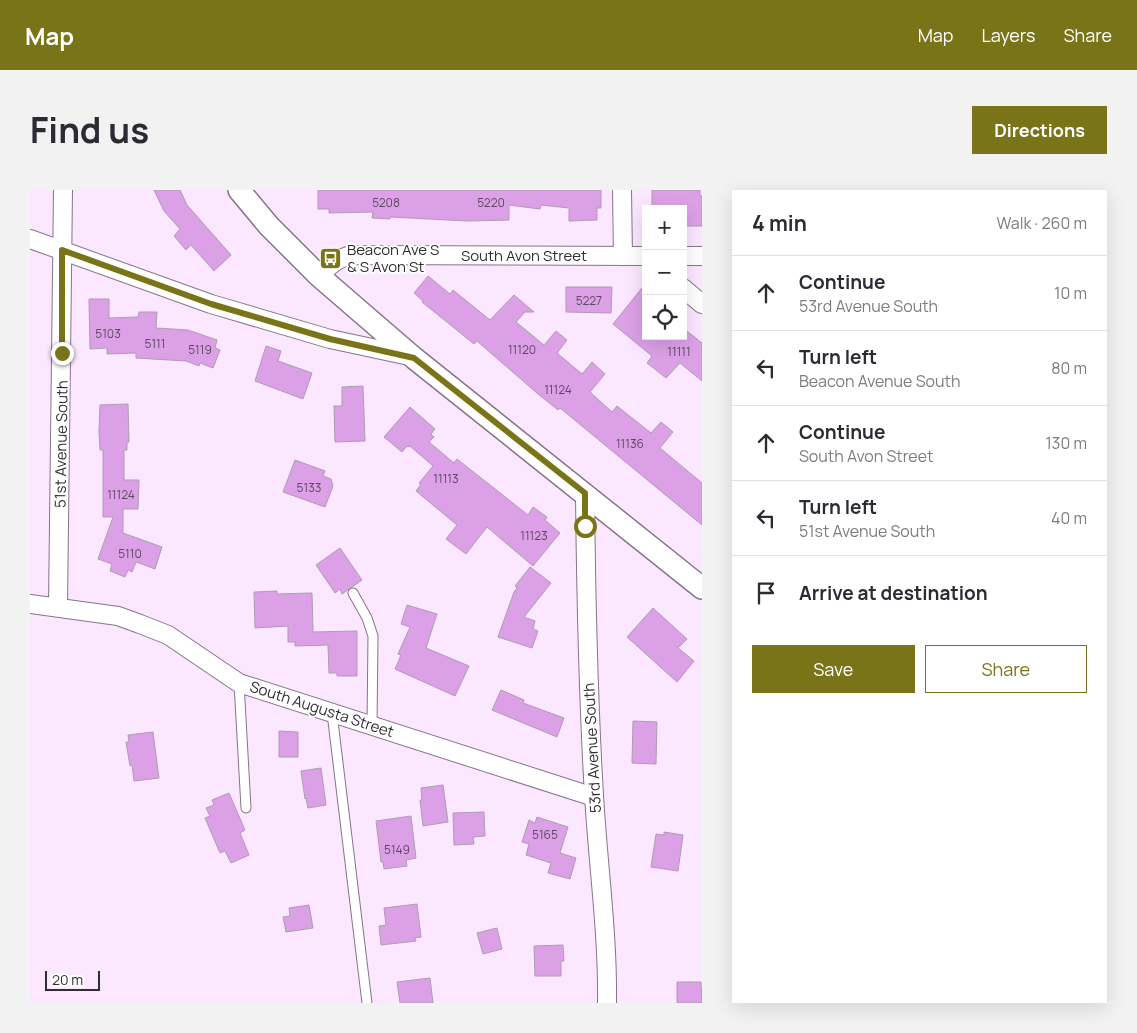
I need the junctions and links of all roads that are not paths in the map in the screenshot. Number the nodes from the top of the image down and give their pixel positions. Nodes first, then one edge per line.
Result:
1 (63, 190) edge
2 (240, 190) edge
3 (622, 190) edge
4 (30, 239) edge
5 (62, 250) junction
6 (623, 256) junction
7 (687, 256) edge
8 (702, 256) edge
9 (642, 257) edge
10 (319, 276) junction
11 (687, 291) edge
12 (702, 304) edge
13 (414, 358) junction
14 (585, 493) junction
15 (702, 588) edge
16 (353, 593) dead end
17 (30, 604) edge
18 (58, 607) junction
19 (239, 683) junction
20 (332, 713) junction
21 (372, 726) junction
22 (594, 797) junction
23 (246, 808) dead end
24 (367, 1003) edge
25 (607, 1003) edge

1 - 5 street, 51st Avenue South
2 - 10 street
3 - 6 street
4 - 5 street
5 - 13 street
5 - 18 street, 51st Avenue South
6 - 9 street, South Avon Street
6 - 10 street, South Avon Street
7 - 8 street
10 - 13 street
11 - 12 street
13 - 14 street
14 - 15 street
14 - 22 street, 53rd Avenue South
16 - 21 lane
17 - 18 street, South Augusta Street
18 - 19 street, South Augusta Street
19 - 20 street, South Augusta Street
19 - 23 lane
20 - 21 street, South Augusta Street
20 - 24 lane
21 - 22 street, South Augusta Street
22 - 25 street, 53rd Avenue South

